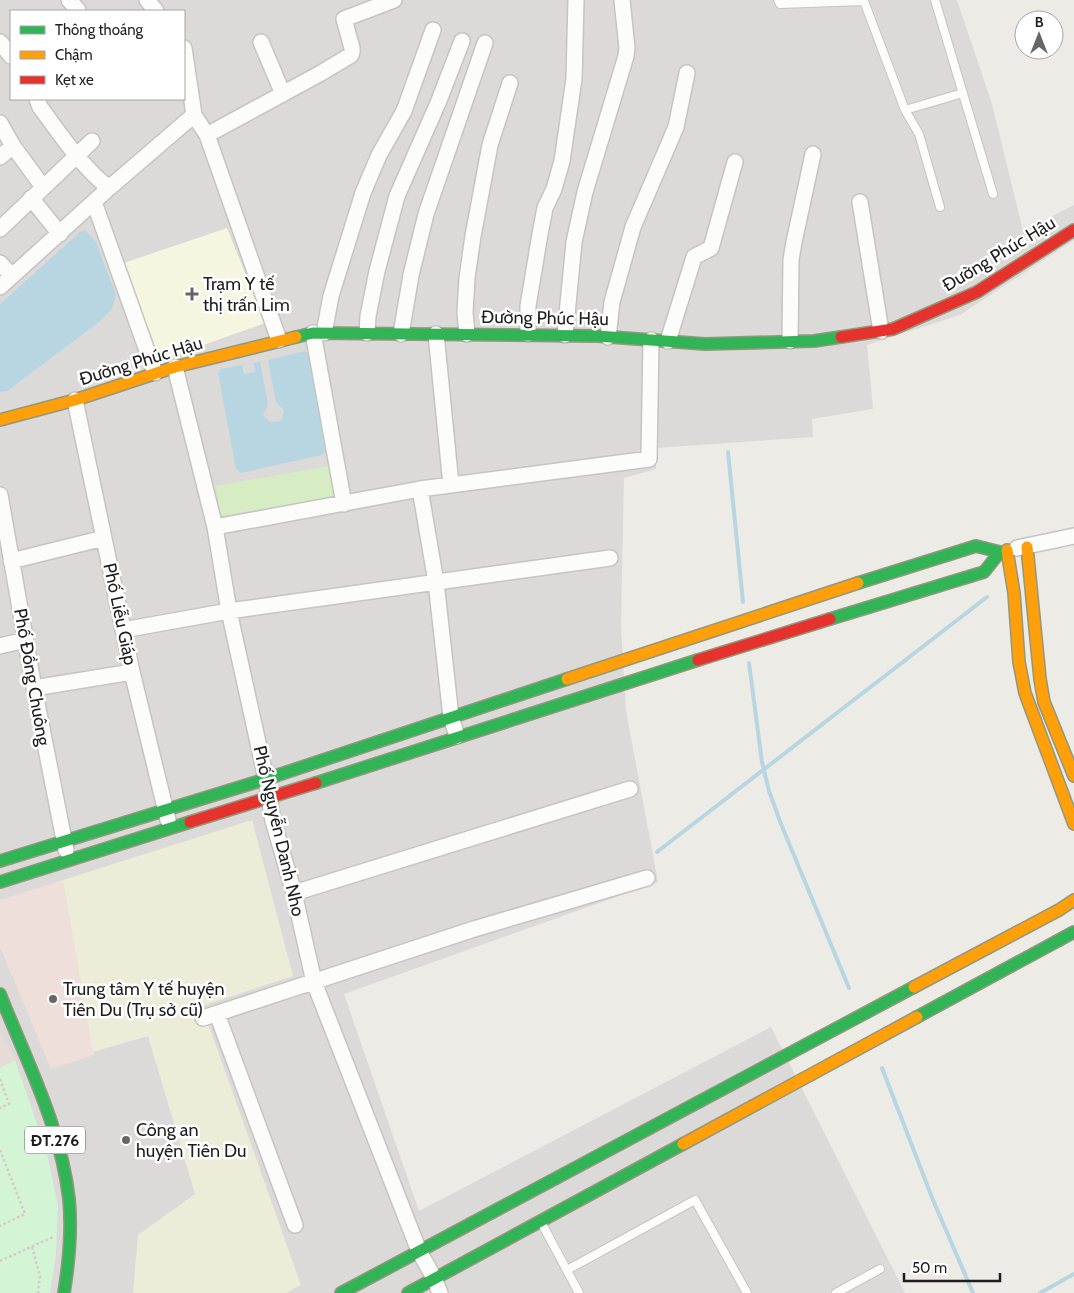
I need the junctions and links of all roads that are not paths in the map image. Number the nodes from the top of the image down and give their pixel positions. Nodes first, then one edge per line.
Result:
1 (147, 0) edge
2 (394, 0) edge
3 (576, 0) edge
4 (622, 0) edge
5 (778, 0) edge
6 (935, 0) edge
7 (865, 1) edge
8 (155, 10) edge
9 (433, 30) dead end
10 (462, 41) dead end
11 (0, 42) edge
12 (261, 42) dead end
13 (485, 43) dead end
14 (10, 55) edge
15 (185, 55) edge
16 (686, 73) dead end
17 (510, 83) dead end
18 (963, 93) junction
19 (283, 94) junction
20 (37, 100) edge
21 (905, 110) junction
22 (194, 115) junction
23 (0, 123) edge
24 (207, 135) junction
25 (92, 141) dead end
26 (13, 146) junction
27 (813, 154) dead end
28 (77, 156) junction
29 (0, 157) edge
30 (735, 162) dead end
31 (44, 187) junction
32 (109, 188) junction
33 (993, 194) dead end
34 (32, 198) junction
35 (94, 202) junction
36 (860, 202) dead end
37 (940, 207) dead end
38 (0, 229) edge
39 (1074, 230) edge
40 (60, 234) junction
41 (0, 263) edge
42 (12, 276) junction
43 (0, 287) edge
44 (881, 331) junction
45 (318, 333) junction
46 (367, 333) junction
47 (401, 334) junction
48 (436, 334) junction
49 (467, 334) junction
50 (528, 334) junction
51 (564, 335) junction
52 (608, 337) junction
53 (279, 340) junction
54 (651, 340) junction
55 (668, 341) junction
56 (790, 341) junction
57 (175, 367) junction
58 (156, 373) junction
59 (75, 400) junction
60 (0, 420) edge
61 (451, 485) junction
62 (420, 489) junction
63 (0, 495) edge
64 (344, 504) junction
65 (215, 527) junction
66 (1074, 536) edge
67 (104, 538) junction
68 (1027, 547) junction
69 (1004, 551) junction
70 (610, 558) dead end
71 (11, 561) junction
72 (436, 582) junction
73 (229, 611) junction
74 (123, 630) junction
75 (25, 640) junction
76 (0, 646) edge
77 (612, 664) junction
78 (132, 672) junction
79 (618, 685) junction
80 (34, 688) junction
81 (451, 717) junction
82 (457, 736) junction
83 (1074, 776) edge
84 (266, 779) junction
85 (630, 789) dead end
86 (269, 798) junction
87 (165, 811) junction
88 (1074, 824) edge
89 (170, 828) junction
90 (64, 842) junction
91 (69, 858) junction
92 (0, 861) edge
93 (647, 878) dead end
94 (0, 882) edge
95 (294, 893) junction
96 (1074, 900) edge
97 (1074, 932) edge
98 (314, 982) junction
99 (0, 994) edge
100 (810, 1059) junction
101 (540, 1221) junction
102 (296, 1225) dead end
103 (419, 1252) junction
104 (880, 1269) dead end
105 (567, 1270) junction
106 (434, 1278) junction
107 (64, 1293) edge
108 (341, 1293) edge
109 (408, 1293) edge
110 (440, 1293) edge
111 (579, 1293) edge
112 (748, 1293) edge
113 (836, 1293) edge

1 - 8 street
2 - 19 street
3 - 50 street
4 - 51 street
5 - 7 lane
6 - 18 lane
7 - 21 lane
9 - 45 street
10 - 46 street
11 - 14 street
12 - 19 street
13 - 47 street
15 - 22 street
16 - 52 street
17 - 49 street
18 - 21 lane
18 - 33 lane
19 - 24 street
20 - 28 street
21 - 37 lane
22 - 24 street
22 - 32 street
23 - 26 street
24 - 53 street
25 - 28 street
26 - 29 street
26 - 31 street
27 - 56 street
28 - 31 street
28 - 32 street
30 - 55 street
31 - 34 street
32 - 35 street
34 - 38 street
34 - 40 street
35 - 40 street
35 - 58 street
36 - 44 street
39 - 44 street, Đường Phúc Hậu
40 - 42 street
41 - 42 street
42 - 43 street
44 - 56 street, Đường Phúc Hậu
45 - 46 street, Đường Phúc Hậu
45 - 53 street, Đường Phúc Hậu
45 - 64 street
46 - 47 street, Đường Phúc Hậu
47 - 48 street, Đường Phúc Hậu
48 - 49 street, Đường Phúc Hậu
48 - 61 street
49 - 50 street, Đường Phúc Hậu
50 - 51 street, Đường Phúc Hậu
51 - 52 street, Đường Phúc Hậu
52 - 54 street, Đường Phúc Hậu
53 - 57 street, Đường Phúc Hậu
54 - 55 street, Đường Phúc Hậu
54 - 61 street
55 - 56 street, Đường Phúc Hậu
57 - 58 street, Đường Phúc Hậu
57 - 65 street, Phố Nguyễn Danh Nho
58 - 59 street, Đường Phúc Hậu
59 - 60 street, Đường Phúc Hậu
59 - 67 street, Phố Liễu Giáp
61 - 62 street
62 - 64 street
62 - 72 street
63 - 71 street, Phố Đồng Chuông
64 - 65 street
65 - 73 street, Phố Nguyễn Danh Nho
66 - 68 street
67 - 71 street
67 - 74 street, Phố Liễu Giáp
68 - 69 street
68 - 83 street
69 - 77 street
69 - 79 street
69 - 88 street
70 - 72 street
71 - 75 street, Phố Đồng Chuông
72 - 73 street
72 - 81 street
73 - 74 street
73 - 84 street, Phố Nguyễn Danh Nho
74 - 78 street, Phố Liễu Giáp
75 - 76 street
75 - 80 street, Phố Đồng Chuông
77 - 79 street
77 - 81 street
78 - 80 street
78 - 87 street, Phố Liễu Giáp
79 - 82 street
80 - 90 street, Phố Đồng Chuông
81 - 82 street
81 - 84 street
82 - 86 street
84 - 86 street, Phố Nguyễn Danh Nho
84 - 87 street
85 - 95 street
86 - 89 street
86 - 95 street, Phố Nguyễn Danh Nho
87 - 89 street, Phố Liễu Giáp
87 - 90 street
89 - 91 street
90 - 91 street, Phố Đồng Chuông
90 - 92 street
91 - 94 street
93 - 98 street
95 - 98 street, Phố Nguyễn Danh Nho
96 - 100 street
97 - 100 street
98 - 102 street
98 - 103 street, Phố Nguyễn Danh Nho
99 - 107 street, ĐT.276
100 - 101 street
100 - 103 street
101 - 105 lane
101 - 106 street
103 - 106 street, Phố Nguyễn Danh Nho
103 - 108 street
104 - 113 lane
105 - 111 lane
105 - 112 lane
106 - 109 street
106 - 110 street, Phố Nguyễn Danh Nho

